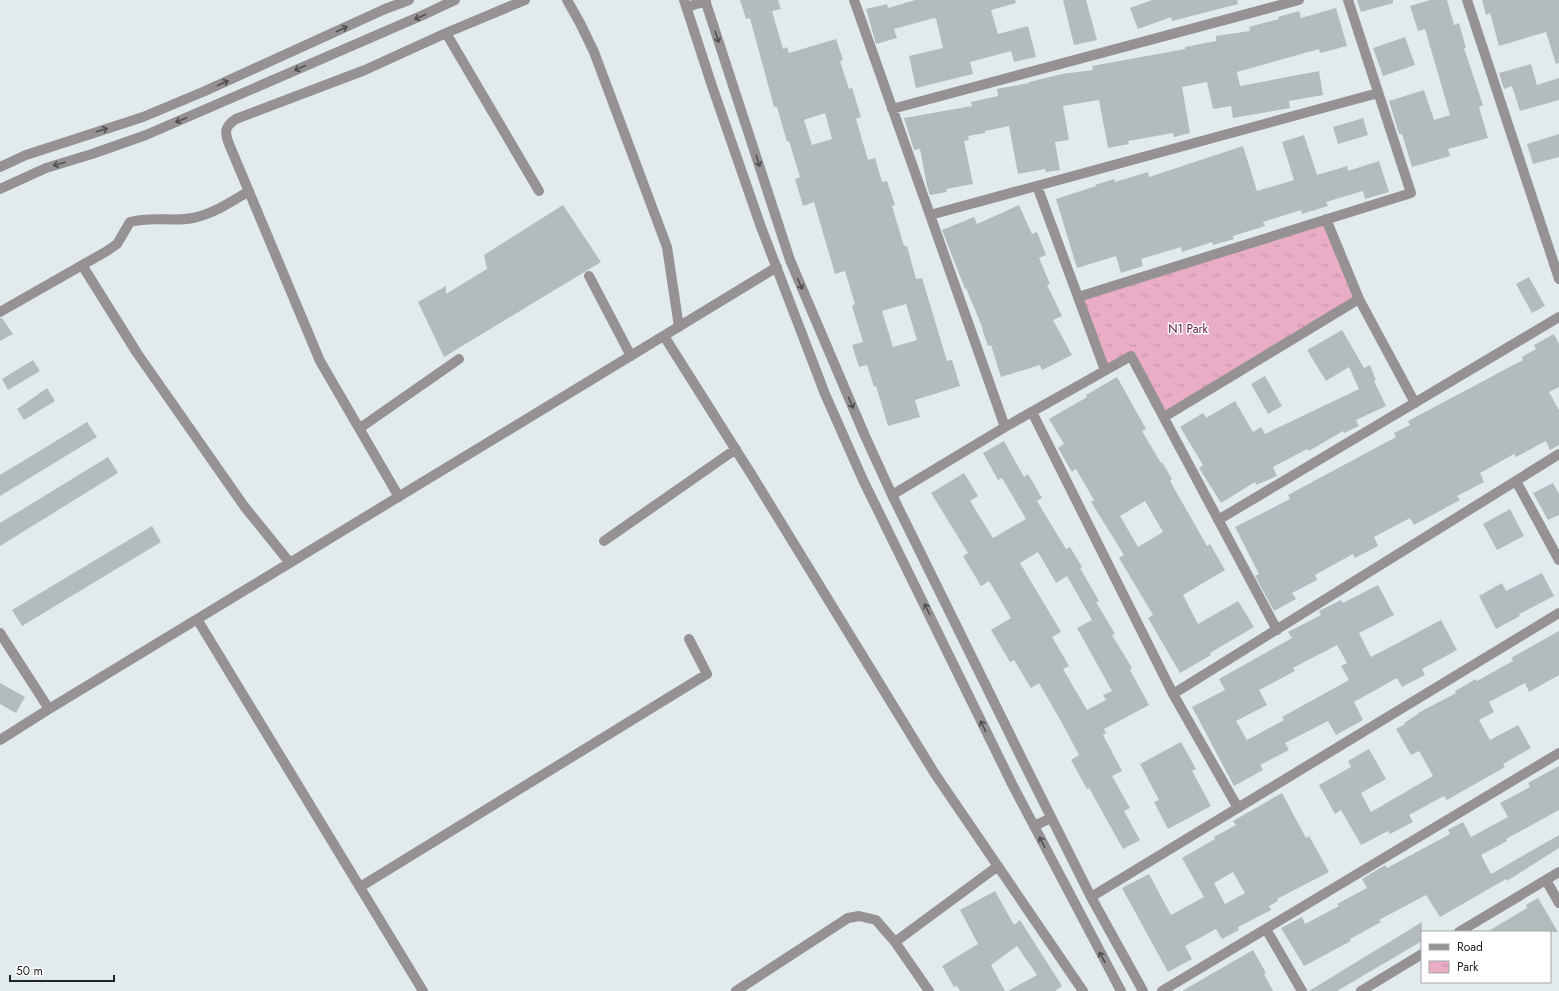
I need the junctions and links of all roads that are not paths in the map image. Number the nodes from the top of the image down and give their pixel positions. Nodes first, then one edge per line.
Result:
1 (409, 0) edge
2 (455, 0) edge
3 (525, 0) edge
4 (567, 0) edge
5 (705, 0) edge
6 (1299, 0) edge
7 (1348, 0) edge
8 (1467, 0) edge
9 (857, 1) edge
10 (686, 3) edge
11 (446, 33) junction
12 (1378, 93) junction
13 (892, 109) junction
14 (0, 168) edge
15 (1037, 186) junction
16 (0, 189) edge
17 (249, 191) junction
18 (539, 191) dead end
19 (930, 215) junction
20 (1326, 220) junction
21 (82, 265) junction
22 (776, 267) junction
23 (589, 276) dead end
24 (1559, 279) edge
25 (1078, 297) junction
26 (1359, 299) junction
27 (0, 312) edge
28 (1559, 317) edge
29 (679, 327) junction
30 (664, 336) junction
31 (631, 356) junction
32 (459, 359) dead end
33 (1104, 370) junction
34 (1415, 403) junction
35 (1032, 412) junction
36 (1164, 417) junction
37 (1005, 427) junction
38 (360, 428) junction
39 (736, 449) junction
40 (1559, 454) edge
41 (1516, 481) junction
42 (892, 495) junction
43 (400, 497) junction
44 (1218, 520) junction
45 (604, 541) dead end
46 (1559, 560) edge
47 (290, 563) junction
48 (1559, 613) edge
49 (197, 619) junction
50 (1277, 630) junction
51 (0, 633) edge
52 (689, 639) dead end
53 (1173, 694) junction
54 (49, 709) junction
55 (0, 740) edge
56 (1559, 753) edge
57 (1238, 808) junction
58 (1051, 818) junction
59 (1034, 826) junction
60 (998, 866) junction
61 (1559, 872) edge
62 (1546, 880) junction
63 (360, 887) junction
64 (1091, 897) junction
65 (1559, 903) edge
66 (1266, 929) junction
67 (1462, 931) edge
68 (895, 942) junction
69 (1421, 955) edge
70 (423, 991) edge
71 (736, 991) edge
72 (929, 991) edge
73 (1083, 991) edge
74 (1121, 991) edge
75 (1143, 991) edge
76 (1162, 991) edge
77 (1302, 991) edge
78 (1361, 991) edge

14 -> 1 street
2 -> 16 street
3 - 11 street
4 - 29 street
5 - 10 street
5 -> 42 street
6 - 13 street
7 - 12 street
8 - 24 street
9 - 13 street
10 - 22 street
11 - 17 street
11 - 18 street
12 - 15 street
12 - 20 street
13 - 19 street
15 - 19 street
15 - 25 street
17 - 21 street
17 - 38 street
19 - 37 street
20 - 25 street
20 - 26 street
21 - 27 street
21 - 47 street
22 - 29 street
59 -> 22 street
23 - 31 street
25 - 33 street
26 - 34 street
26 - 36 street
28 - 34 street
29 - 30 street
30 - 31 street
30 - 39 street
31 - 43 street
32 - 38 street
33 - 35 street
33 - 36 street
34 - 44 street
35 - 37 street
35 - 53 street
36 - 44 street
37 - 42 street
38 - 43 street
39 - 45 street
39 - 60 street
40 - 41 street
41 - 46 street
41 - 50 street
42 - 58 street
43 - 47 street
44 - 50 street
47 - 49 street
48 - 57 street
49 - 54 street
49 - 63 street
50 - 53 street
51 - 54 street
52 - 63 street
53 - 57 street
54 - 55 street
56 - 66 street
57 - 64 street
58 - 59 street
58 - 64 street
74 -> 59 street
60 - 68 street
60 - 73 street
61 - 62 street
62 - 65 street
62 - 67 street
63 - 70 street
64 - 75 street
66 - 76 street
66 - 77 street
68 - 71 street
68 - 72 street
69 - 78 street

